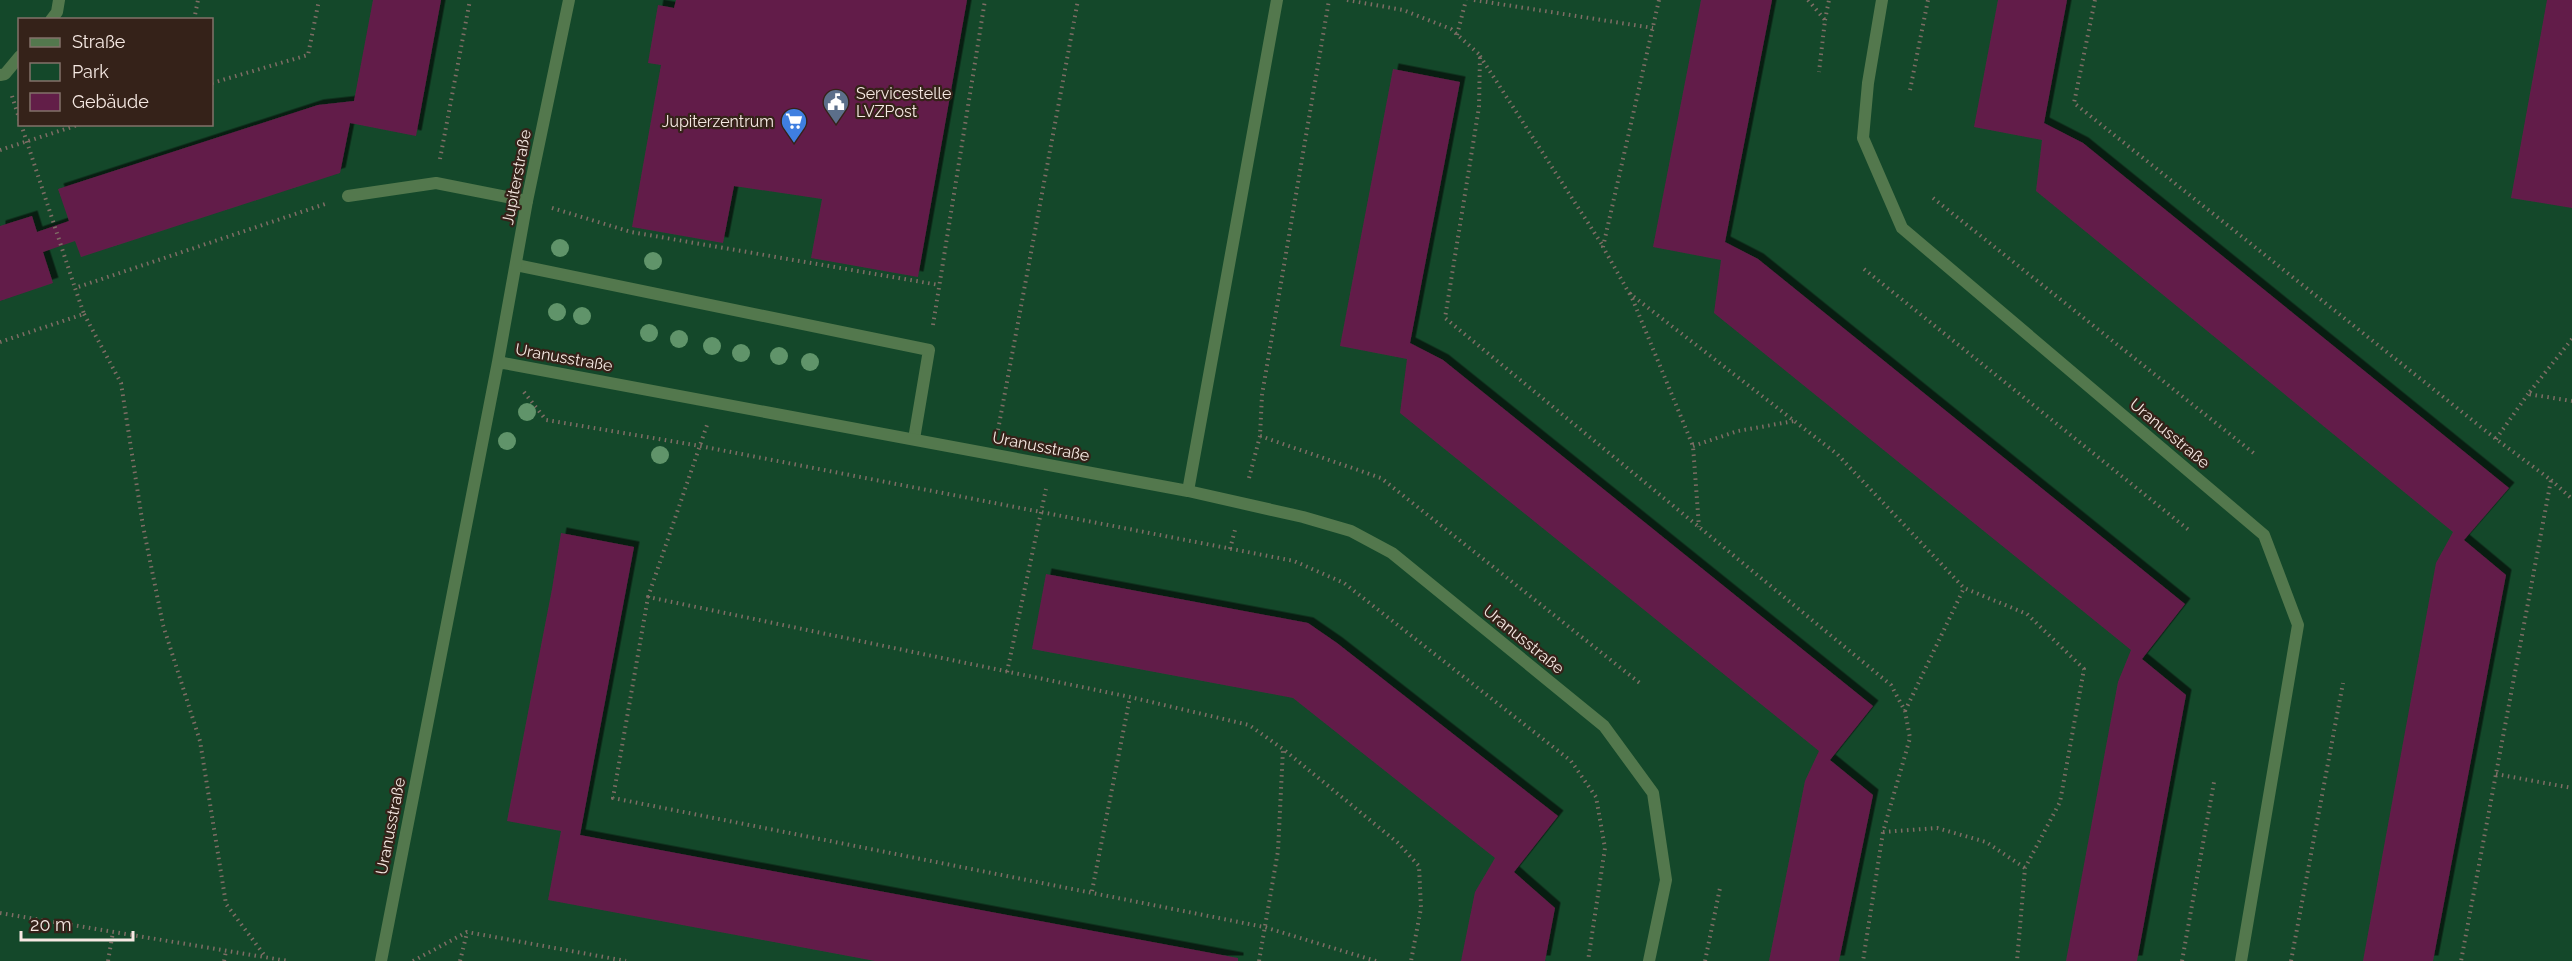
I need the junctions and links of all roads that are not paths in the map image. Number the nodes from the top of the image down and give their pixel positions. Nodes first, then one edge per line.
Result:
1 (59, 0) edge
2 (569, 0) edge
3 (1277, 0) edge
4 (1882, 0) edge
5 (52, 18) edge
6 (18, 58) edge
7 (0, 75) edge
8 (348, 196) road end
9 (527, 201) junction
10 (516, 265) junction
11 (498, 362) junction
12 (914, 439) junction
13 (1188, 491) junction
14 (381, 961) edge
15 (1649, 961) edge
16 (2241, 961) edge

1 - 5 street
2 - 9 street, Jupiterstraße
3 - 13 street
4 - 16 street, Uranusstraße
6 - 7 street
8 - 9 street
9 - 10 street, Jupiterstraße
10 - 11 street, Jupiterstraße
10 - 12 street
11 - 12 street, Uranusstraße
11 - 14 street, Uranusstraße
12 - 13 street, Uranusstraße
13 - 15 street, Uranusstraße

